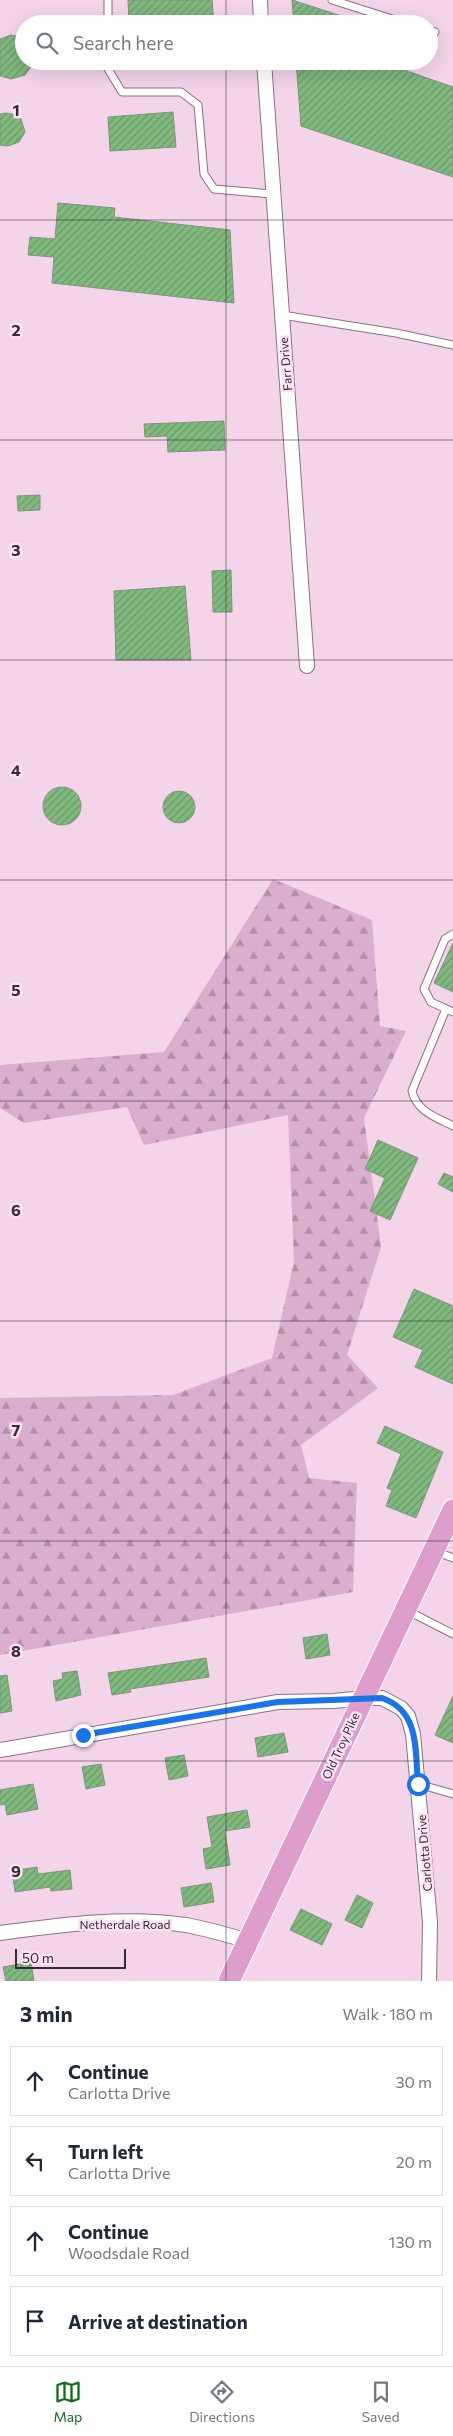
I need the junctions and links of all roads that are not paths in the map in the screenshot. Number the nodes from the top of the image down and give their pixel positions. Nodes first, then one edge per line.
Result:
1 (108, 0) edge
2 (260, 0) edge
3 (332, 0) edge
4 (108, 15) edge
5 (261, 15) edge
6 (380, 15) edge
7 (109, 70) edge
8 (265, 70) edge
9 (272, 194) junction
10 (282, 315) junction
11 (453, 344) edge
12 (307, 666) dead end
13 (453, 934) edge
14 (450, 1010) edge
15 (453, 1126) edge
16 (453, 1510) edge
17 (443, 1554) edge
18 (406, 1610) junction
19 (453, 1634) edge
20 (364, 1698) junction
21 (0, 1750) edge
22 (418, 1784) junction
23 (453, 1794) edge
24 (0, 1934) edge
25 (248, 1942) junction
26 (229, 1981) edge
27 (429, 1981) edge

1 - 4 lane
2 - 5 street
3 - 6 lane
7 - 9 lane
8 - 9 street, Farr Drive
9 - 10 street, Farr Drive
10 - 11 lane
10 - 12 street, Farr Drive
13 - 14 lane
14 - 15 lane
16 - 17 main road, Old Troy Pike
17 - 18 main road, Old Troy Pike
18 - 19 lane
18 - 20 main road, Old Troy Pike
20 - 21 street, Carlotta Drive
20 - 22 street, Carlotta Drive
20 - 25 main road, Old Troy Pike
22 - 23 lane
22 - 27 street, Carlotta Drive
24 - 25 street, Netherdale Road
25 - 26 main road, Old Troy Pike

